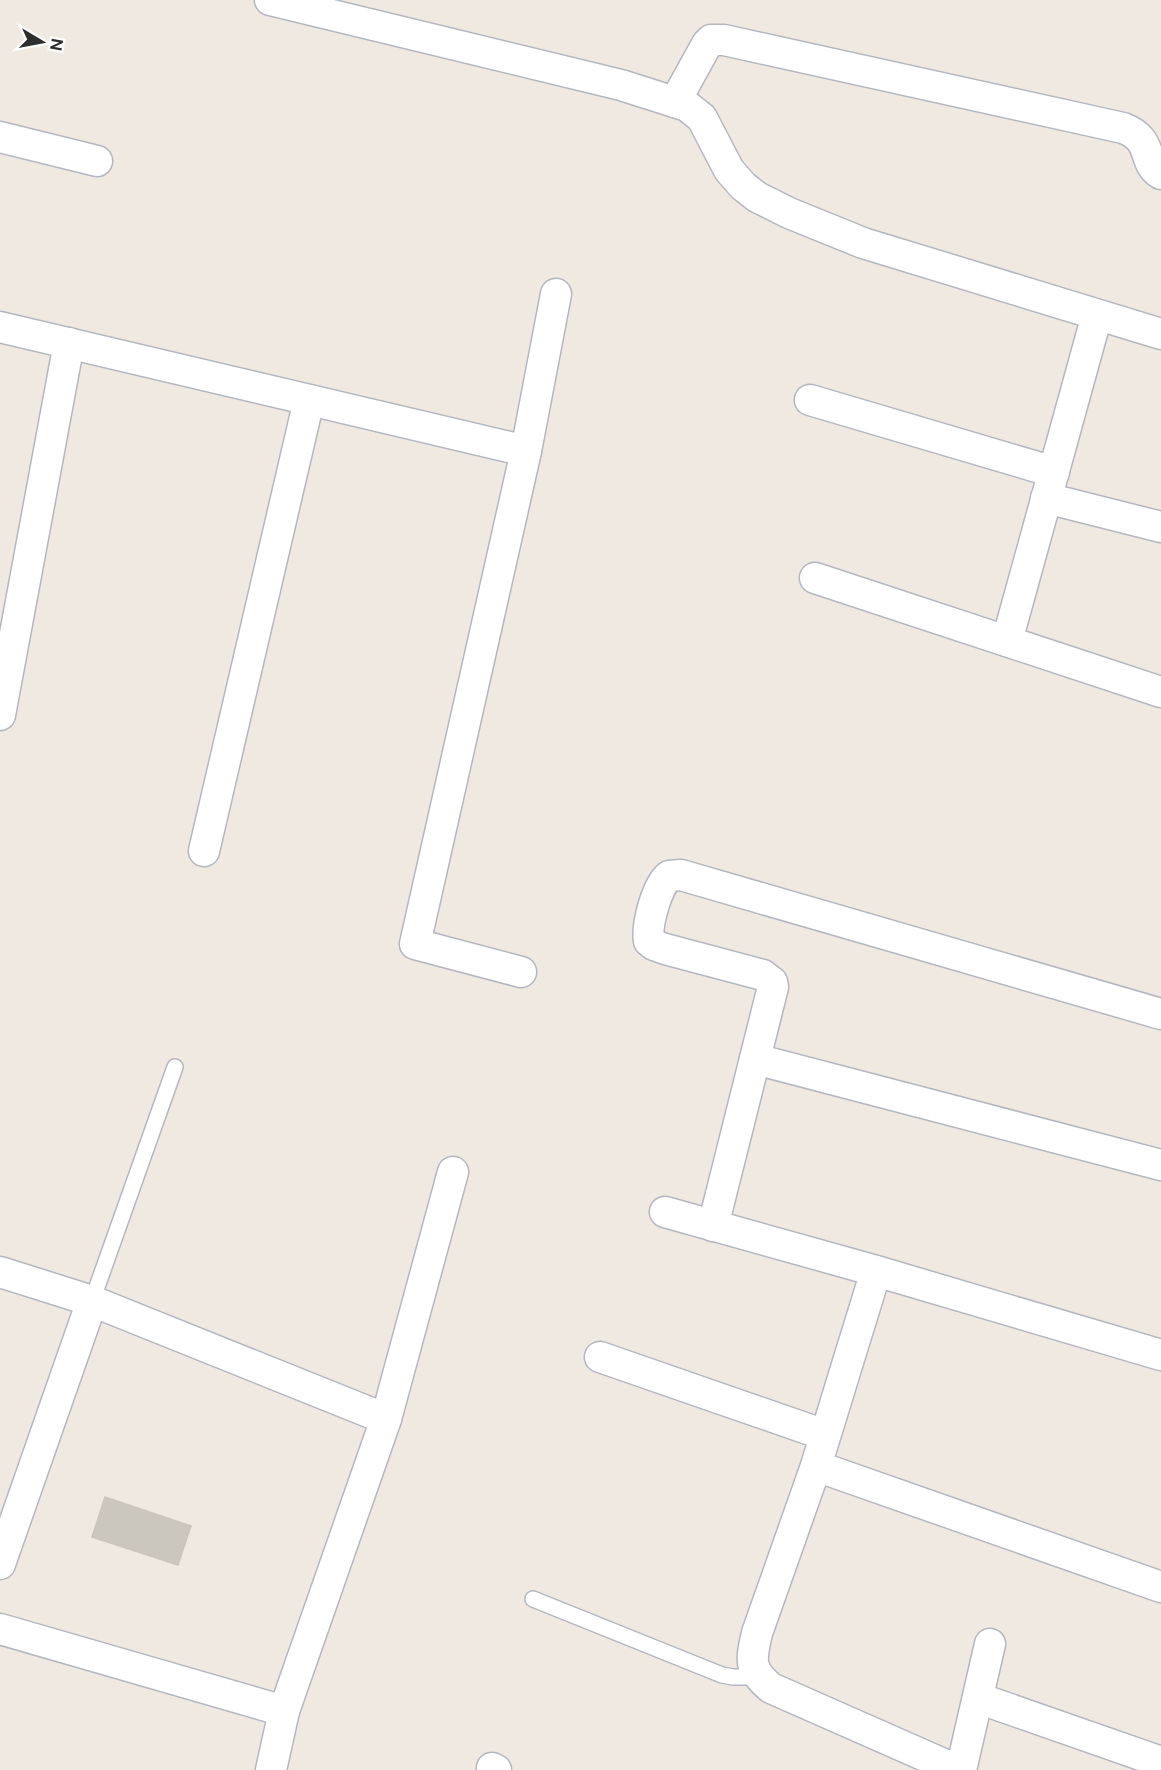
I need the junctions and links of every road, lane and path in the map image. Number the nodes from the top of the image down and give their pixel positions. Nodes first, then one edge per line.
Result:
1 (270, 0) edge
2 (675, 102) junction
3 (0, 137) edge
4 (97, 161) dead end
5 (1161, 174) edge
6 (556, 294) dead end
7 (1097, 315) junction
8 (0, 327) edge
9 (1161, 334) edge
10 (69, 343) junction
11 (309, 400) junction
12 (810, 400) dead end
13 (526, 451) junction
14 (1050, 485) junction
15 (1161, 527) edge
16 (815, 578) dead end
17 (1007, 640) junction
18 (1161, 692) edge
19 (0, 715) edge
20 (204, 850) dead end
21 (521, 972) dead end
22 (1161, 1014) edge
23 (755, 1059) junction
24 (175, 1067) dead end
25 (1161, 1165) edge
26 (453, 1172) dead end
27 (665, 1212) dead end
28 (712, 1226) junction
29 (876, 1271) junction
30 (0, 1272) edge
31 (92, 1301) junction
32 (1161, 1355) edge
33 (600, 1357) dead end
34 (386, 1419) junction
35 (825, 1435) junction
36 (816, 1466) junction
37 (0, 1564) edge
38 (1161, 1587) edge
39 (533, 1599) dead end
40 (0, 1629) edge
41 (990, 1644) dead end
42 (758, 1677) junction
43 (978, 1698) junction
44 (284, 1711) junction
45 (1161, 1762) edge
46 (270, 1770) edge
47 (957, 1770) edge
48 (961, 1770) edge

1 - 2 street
2 - 5 street
2 - 7 street
3 - 4 street
6 - 13 street
7 - 9 street
7 - 14 street
8 - 10 street
10 - 11 street
10 - 19 street
11 - 13 street
11 - 20 street
12 - 14 street
13 - 21 street
14 - 15 street
14 - 17 street
16 - 17 street
17 - 18 street
22 - 23 street
23 - 25 street
23 - 28 street
24 - 31 lane
26 - 34 street
27 - 28 street
28 - 29 street
29 - 32 street
29 - 35 street
30 - 31 street
31 - 34 street
31 - 37 street
33 - 35 street
34 - 44 street
35 - 36 street
36 - 38 street
36 - 42 street
39 - 42 lane
40 - 44 street
41 - 43 street
42 - 47 street
43 - 45 street
43 - 48 street
44 - 46 street

